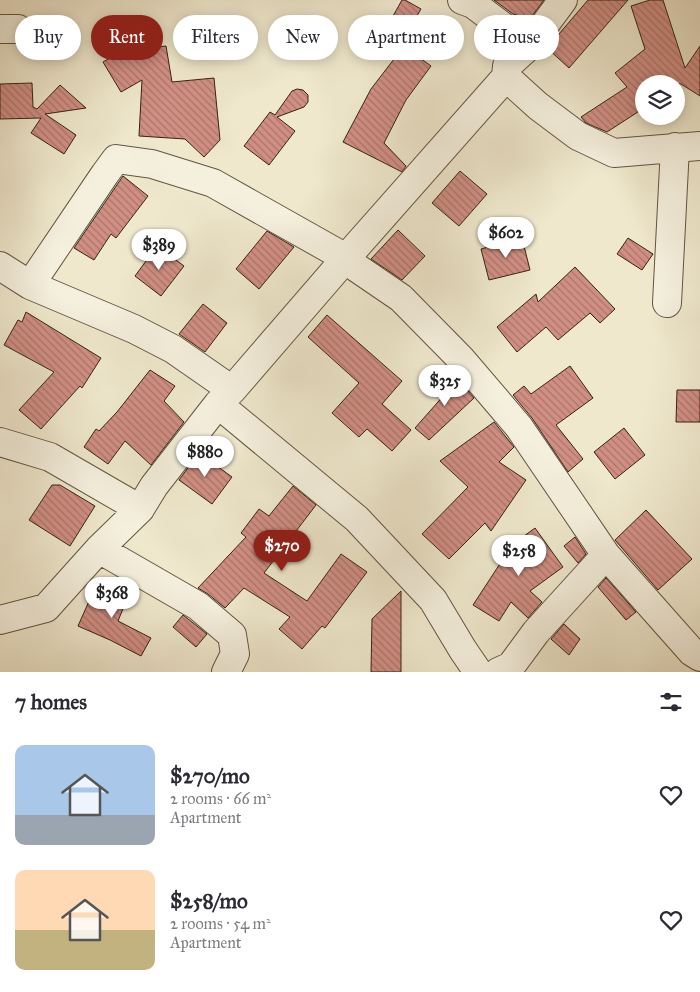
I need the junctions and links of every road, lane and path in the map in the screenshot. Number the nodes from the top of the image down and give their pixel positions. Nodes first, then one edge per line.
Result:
1 (462, 0) edge
2 (563, 0) edge
3 (488, 15) edge
4 (552, 15) edge
5 (514, 60) edge
6 (506, 77) junction
7 (688, 147) edge
8 (346, 258) junction
9 (11, 279) edge
10 (667, 303) dead end
11 (225, 397) junction
12 (0, 442) edge
13 (140, 509) junction
14 (99, 549) junction
15 (606, 555) junction
16 (0, 620) edge
17 (700, 657) edge
18 (226, 672) edge
19 (478, 672) edge
20 (498, 672) edge

1 - 3 street
2 - 4 street
5 - 6 street
6 - 7 street
6 - 8 street
7 - 10 street
8 - 9 street
8 - 11 street
8 - 15 street
9 - 11 street
11 - 13 street
11 - 19 street
12 - 13 street
13 - 14 street
14 - 16 street
14 - 18 street
15 - 17 street
15 - 20 street

